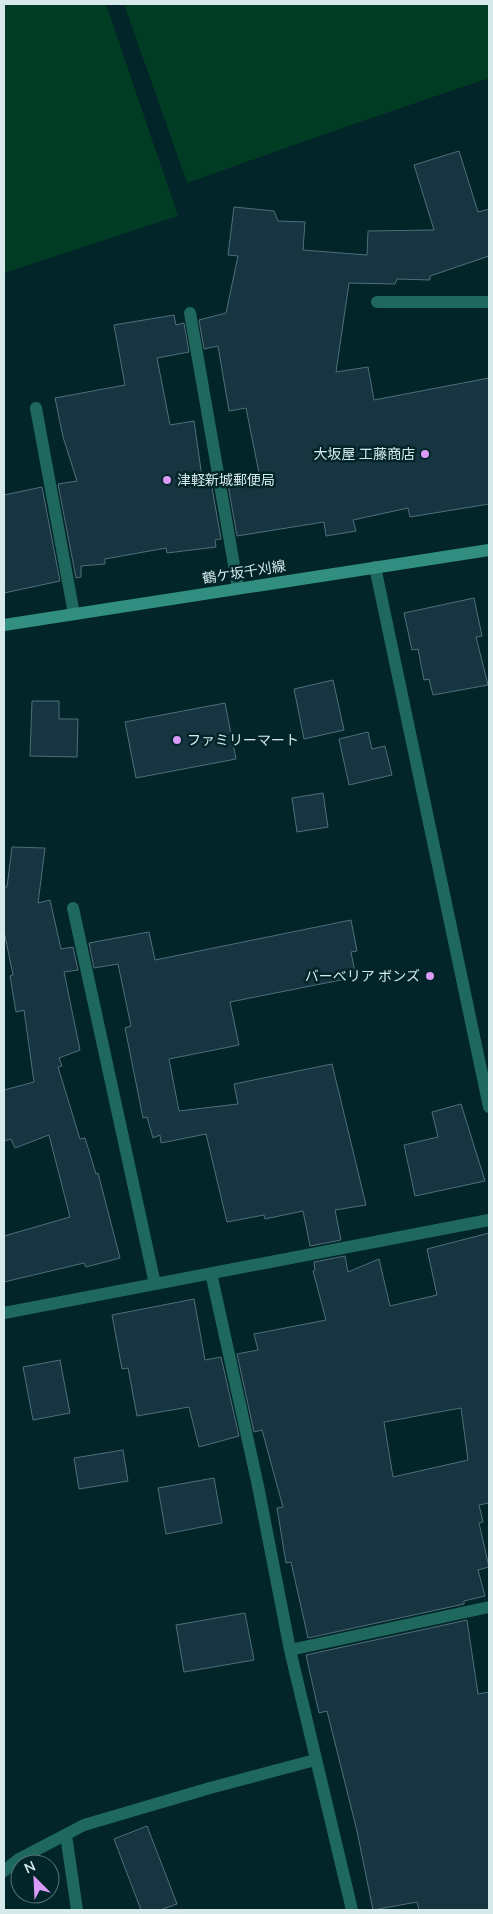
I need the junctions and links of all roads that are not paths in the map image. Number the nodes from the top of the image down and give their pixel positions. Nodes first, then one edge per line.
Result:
1 (377, 302) dead end
2 (489, 302) edge
3 (190, 313) dead end
4 (36, 408) dead end
5 (489, 550) edge
6 (375, 567) junction
7 (238, 588) junction
8 (74, 614) junction
9 (4, 625) edge
10 (73, 908) dead end
11 (485, 1062) edge
12 (489, 1107) edge
13 (489, 1220) edge
14 (211, 1273) junction
15 (155, 1284) junction
16 (4, 1313) edge
17 (489, 1607) edge
18 (290, 1650) junction
19 (315, 1760) junction
20 (66, 1835) junction
21 (4, 1871) edge
22 (77, 1910) edge
23 (352, 1910) edge

1 - 2 street
3 - 7 street
4 - 8 street
5 - 6 main road, 鶴ケ坂千刈線
6 - 7 main road, 鶴ケ坂千刈線
6 - 11 street
7 - 8 main road, 鶴ケ坂千刈線
8 - 9 main road, 鶴ケ坂千刈線
10 - 15 street
11 - 12 street
13 - 14 street
14 - 15 street
14 - 18 street
15 - 16 street
17 - 18 street
18 - 19 street
19 - 20 street
19 - 23 street
20 - 21 street
20 - 22 street

